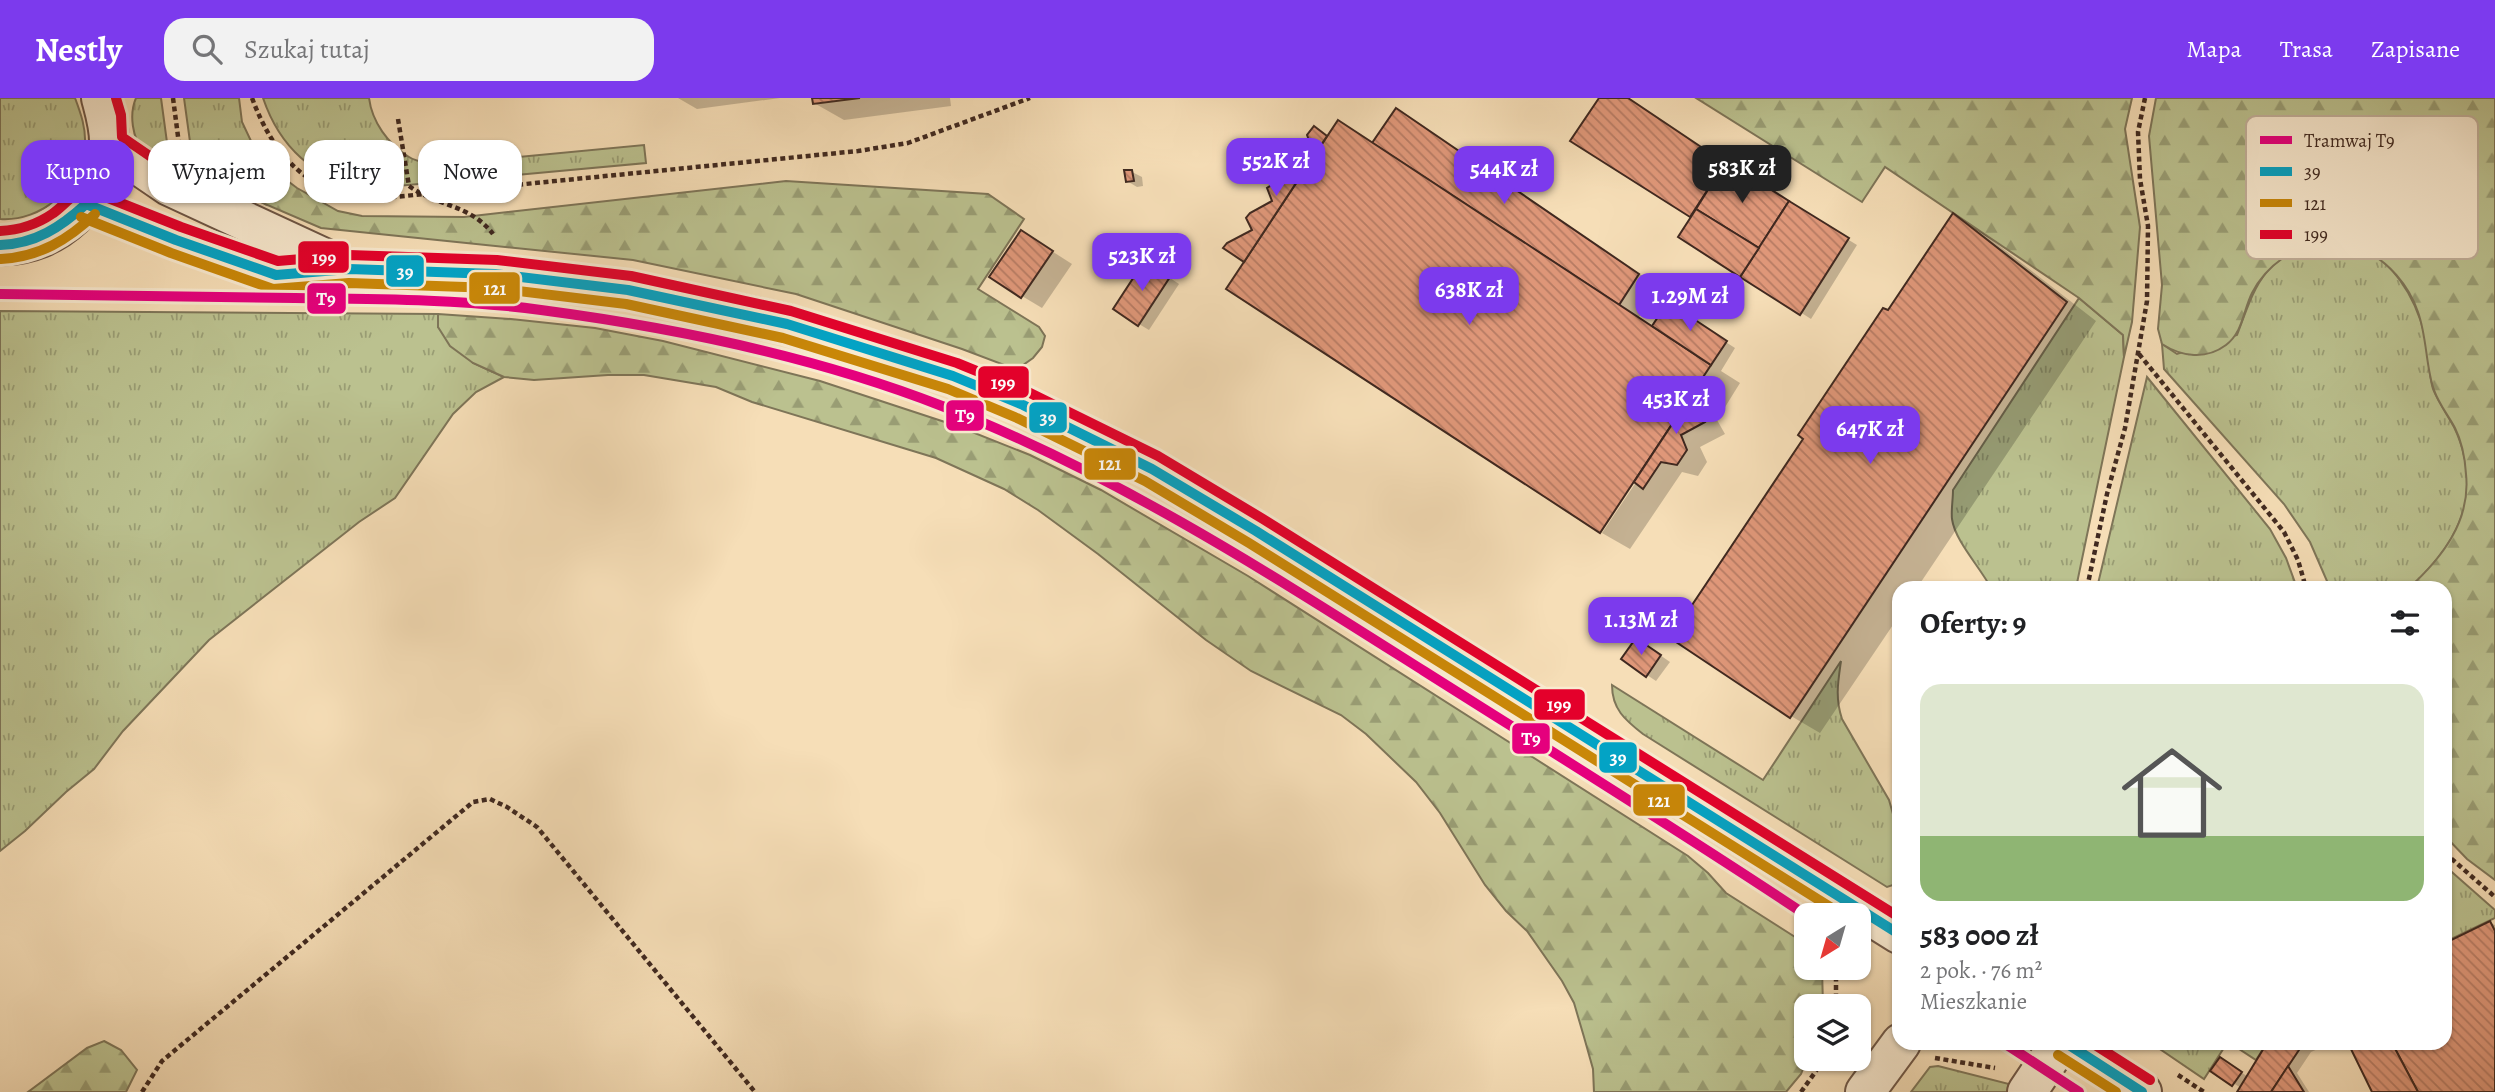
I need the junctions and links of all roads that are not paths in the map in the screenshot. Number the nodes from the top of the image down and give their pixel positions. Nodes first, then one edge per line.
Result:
1 (101, 98) edge
2 (109, 140) edge
3 (134, 162) edge
4 (86, 204) joint
5 (0, 245) edge
6 (349, 269) junction
7 (1892, 930) edge
8 (1916, 1050) edge
9 (2051, 1050) edge
10 (2077, 1050) edge
11 (2013, 1080) edge
12 (1865, 1092) edge
13 (2142, 1092) edge

1 - 2 street
3 - 6 street
4 - 5 street
4 - 6 street
6 - 7 street
8 - 12 street
9 - 11 street
10 - 13 street

